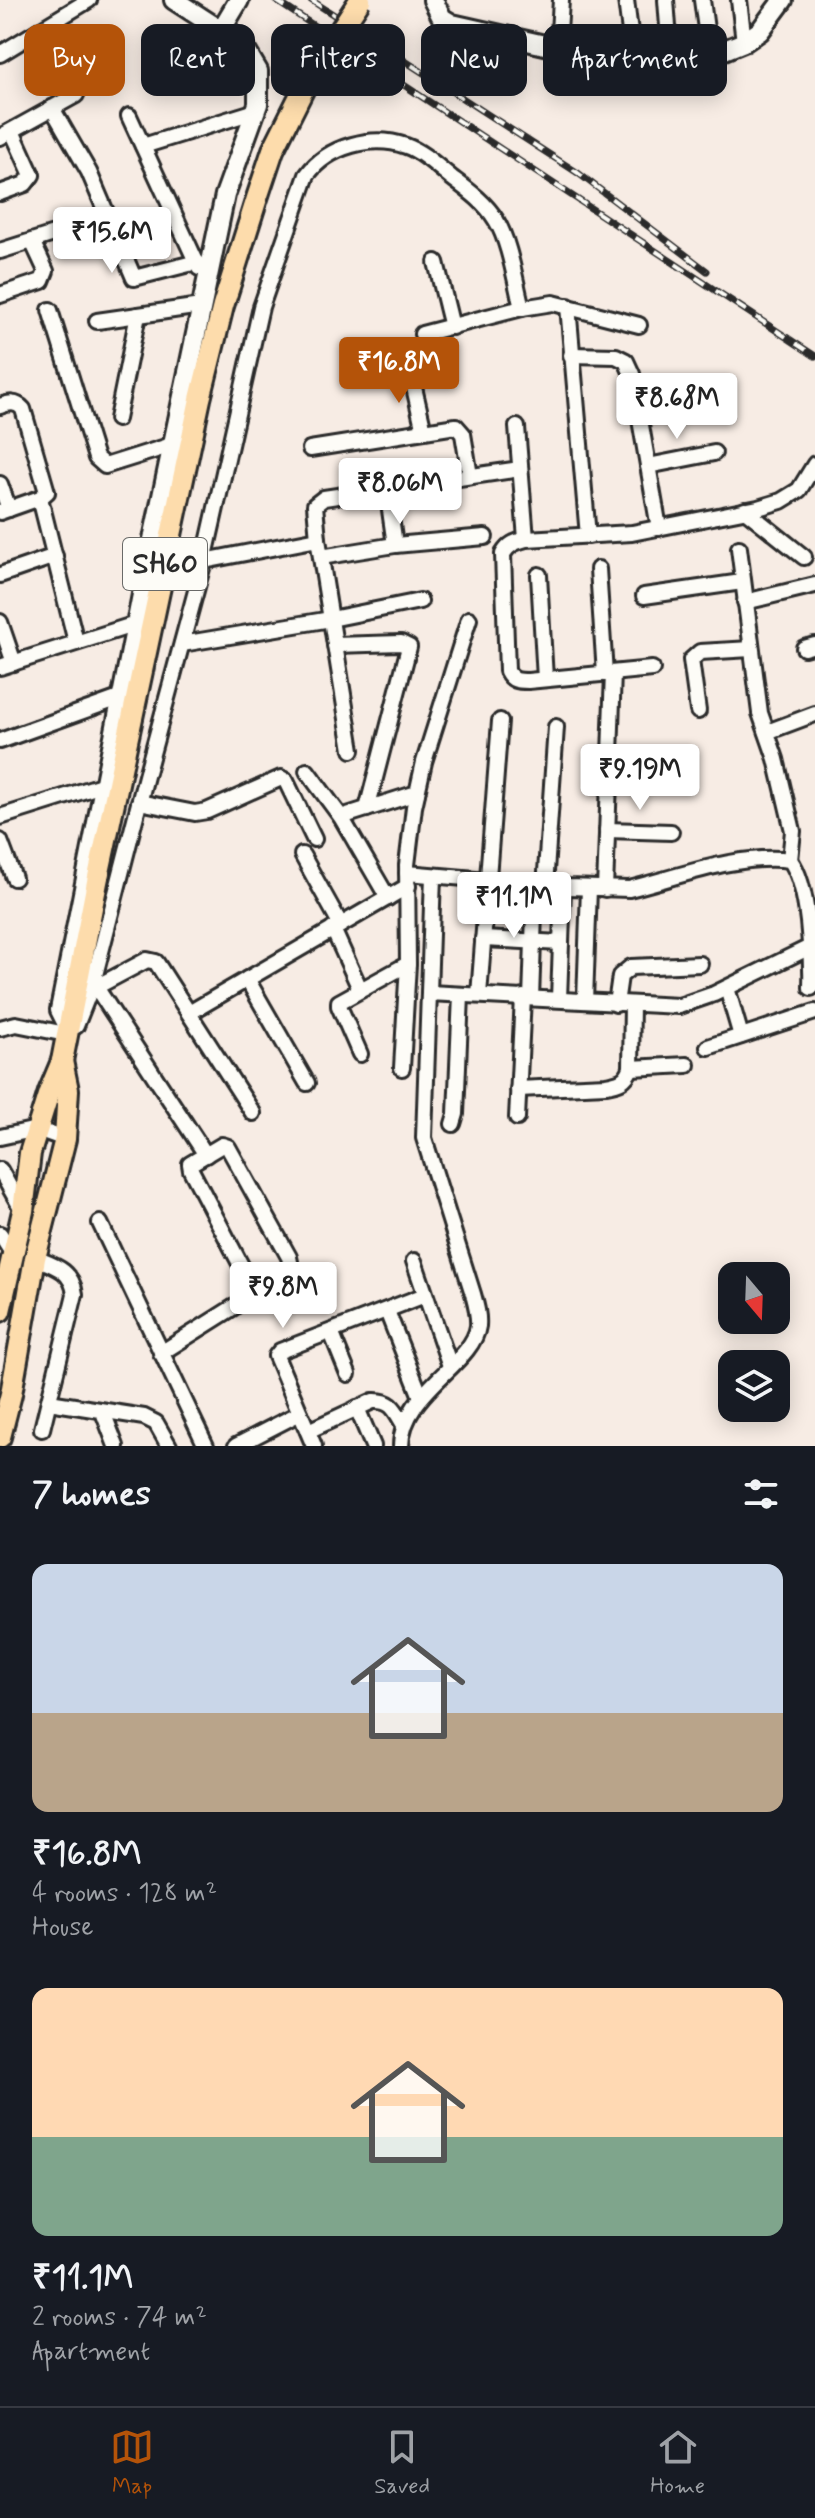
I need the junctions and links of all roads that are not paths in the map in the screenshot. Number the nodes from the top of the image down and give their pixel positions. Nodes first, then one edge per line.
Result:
1 (89, 0) edge
2 (174, 0) edge
3 (239, 0) edge
4 (360, 0) edge
5 (433, 0) edge
6 (561, 0) edge
7 (626, 0) edge
8 (666, 0) edge
9 (702, 0) edge
10 (739, 0) edge
11 (783, 0) edge
12 (212, 24) edge
13 (225, 24) edge
14 (560, 24) edge
15 (629, 24) edge
16 (668, 24) edge
17 (705, 24) edge
18 (744, 42) junction
19 (543, 45) edge
20 (727, 49) edge
21 (0, 54) edge
22 (255, 66) edge
23 (74, 96) edge
24 (52, 108) junction
25 (256, 111) junction
26 (129, 116) dead end
27 (6, 134) edge
28 (143, 146) junction
29 (0, 193) edge
30 (57, 233) dead end
31 (32, 241) junction
32 (0, 251) edge
33 (197, 262) junction
34 (436, 262) dead end
35 (206, 283) junction
36 (0, 295) edge
37 (201, 306) junction
38 (568, 306) junction
39 (522, 308) junction
40 (50, 310) dead end
41 (138, 315) junction
42 (97, 321) dead end
43 (639, 325) dead end
44 (452, 327) junction
45 (422, 334) dead end
46 (571, 355) junction
47 (410, 370) dead end
48 (0, 406) edge
49 (117, 419) dead end
50 (517, 427) dead end
51 (424, 431) junction
52 (172, 445) junction
53 (310, 449) dead end
54 (714, 453) dead end
55 (815, 464) edge
56 (648, 466) junction
57 (520, 469) junction
58 (470, 476) junction
59 (0, 484) edge
60 (387, 489) junction
61 (40, 498) junction
62 (745, 510) junction
63 (4, 511) edge
64 (659, 528) junction
65 (588, 536) junction
66 (485, 537) dead end
67 (318, 539) junction
68 (526, 539) junction
69 (395, 545) junction
70 (739, 548) dead end
71 (55, 556) junction
72 (321, 557) junction
73 (804, 557) dead end
74 (204, 561) junction
75 (598, 569) dead end
76 (0, 575) edge
77 (539, 575) dead end
78 (742, 582) junction
79 (815, 585) edge
80 (644, 596) dead end
81 (420, 601) dead end
82 (745, 602) junction
83 (331, 619) junction
84 (469, 619) dead end
85 (0, 622) edge
86 (136, 624) junction
87 (76, 642) junction
88 (182, 644) junction
89 (335, 645) junction
90 (751, 649) junction
91 (7, 665) edge
92 (652, 669) dead end
93 (609, 673) junction
94 (545, 679) junction
95 (122, 697) junction
96 (698, 711) dead end
97 (815, 714) edge
98 (500, 721) dead end
99 (556, 727) dead end
100 (767, 732) junction
101 (0, 741) edge
102 (352, 750) dead end
103 (609, 769) junction
104 (307, 771) dead end
105 (682, 773) dead end
106 (105, 784) junction
107 (417, 793) junction
108 (139, 802) junction
109 (367, 809) junction
110 (0, 817) edge
111 (341, 817) junction
112 (607, 830) junction
113 (671, 832) dead end
114 (314, 839) dead end
115 (0, 841) edge
116 (302, 855) dead end
117 (790, 860) junction
118 (815, 872) edge
119 (433, 876) junction
120 (14, 878) dead end
121 (801, 878) junction
122 (408, 880) junction
123 (488, 880) junction
124 (540, 885) junction
125 (563, 887) junction
126 (589, 888) junction
127 (605, 889) junction
128 (388, 898) junction
129 (337, 927) junction
130 (483, 939) junction
131 (811, 939) edge
132 (533, 942) junction
133 (561, 943) junction
134 (81, 963) junction
135 (408, 964) junction
136 (700, 964) dead end
137 (247, 979) junction
138 (95, 985) junction
139 (727, 988) junction
140 (811, 988) dead end
141 (360, 989) junction
142 (429, 993) junction
143 (461, 995) junction
144 (479, 995) junction
145 (527, 997) junction
146 (559, 999) junction
147 (585, 1001) junction
148 (616, 1004) junction
149 (632, 1005) junction
150 (815, 1012) edge
151 (189, 1013) junction
152 (0, 1028) edge
153 (67, 1030) junction
154 (741, 1036) junction
155 (708, 1047) dead end
156 (360, 1054) dead end
157 (62, 1061) junction
158 (687, 1065) dead end
159 (402, 1068) dead end
160 (631, 1068) junction
161 (307, 1083) dead end
162 (518, 1089) junction
163 (253, 1113) dead end
164 (517, 1118) dead end
165 (453, 1124) dead end
166 (37, 1129) junction
167 (0, 1137) edge
168 (65, 1139) junction
169 (206, 1155) junction
170 (0, 1170) edge
171 (23, 1211) junction
172 (100, 1223) dead end
173 (0, 1234) edge
174 (35, 1258) junction
175 (414, 1261) dead end
176 (7, 1262) edge
177 (291, 1267) dead end
178 (256, 1294) dead end
179 (425, 1295) junction
180 (234, 1307) dead end
181 (0, 1311) edge
182 (387, 1311) junction
183 (331, 1332) junction
184 (161, 1353) junction
185 (450, 1366) junction
186 (348, 1374) dead end
187 (421, 1397) junction
188 (49, 1402) junction
189 (357, 1408) junction
190 (103, 1412) junction
191 (300, 1413) junction
192 (404, 1425) junction
193 (42, 1429) dead end
194 (308, 1431) junction
195 (0, 1437) edge
196 (116, 1446) edge
197 (169, 1446) edge
198 (206, 1446) edge
199 (236, 1446) edge
200 (314, 1446) edge
201 (373, 1446) edge
202 (401, 1446) edge

1 - 21 street
2 - 12 street
3 - 13 street
4 - 134 main road, SH60, bridge
5 - 19 street
6 - 14 street
7 - 15 street
8 - 16 street
9 - 17 street
10 - 18 street
11 - 18 street
18 - 20 street
22 - 25 street
23 - 24 street
24 - 27 street
24 - 33 street
25 - 28 street
25 - 35 street
26 - 28 street
27 - 29 street
28 - 33 street
30 - 31 street
31 - 32 street
31 - 36 street
33 - 35 street
34 - 44 street
35 - 37 street
37 - 41 street
37 - 52 street
38 - 39 street
38 - 43 street
38 - 46 street
39 - 44 street
39 - 74 street
40 - 52 street
41 - 42 street
41 - 49 street
44 - 45 street
46 - 56 street
46 - 65 street
47 - 51 street
48 - 61 street
50 - 57 street
51 - 53 street
51 - 58 street
52 - 86 street
54 - 56 street
55 - 62 street
56 - 64 street
57 - 58 street
57 - 68 street
58 - 60 street
59 - 63 street
60 - 67 street
60 - 69 street
61 - 63 street
61 - 71 street
62 - 64 street
62 - 73 street
64 - 65 street
65 - 68 street
66 - 69 street
67 - 72 street
67 - 74 street
68 - 94 street
69 - 72 street
70 - 78 street
71 - 76 street
71 - 87 street
72 - 83 street
74 - 88 street
75 - 93 street
77 - 94 street
78 - 80 street
78 - 82 street
79 - 82 street
81 - 83 street
82 - 90 street
83 - 88 street
83 - 89 street
84 - 107 street
85 - 91 street
86 - 87 street
86 - 95 street
87 - 91 street
88 - 108 street
89 - 102 street
89 - 109 street
90 - 96 street
90 - 100 street
92 - 93 street
93 - 94 street
93 - 103 street
95 - 101 street
95 - 106 street
97 - 100 street
98 - 123 street
99 - 124 street
100 - 117 street
103 - 105 street
103 - 112 street
104 - 111 street
106 - 110 street
106 - 153 street
107 - 109 street
107 - 122 street
108 - 114 street
108 - 138 street
109 - 111 street
111 - 128 street
112 - 113 street
112 - 127 street
115 - 120 street
116 - 129 street
117 - 121 street
117 - 127 street
118 - 121 street
119 - 122 street
119 - 123 street
119 - 142 street
121 - 131 street
122 - 128 street
122 - 135 street
123 - 124 street
123 - 130 street
124 - 125 street
124 - 132 street
125 - 126 street
125 - 133 street
126 - 127 street
126 - 147 street
128 - 129 street
129 - 137 street
129 - 141 street
130 - 132 street
130 - 144 street
131 - 139 street
131 - 140 street
132 - 133 street
132 - 145 street
133 - 146 street
134 - 138 street
134 - 153 main road, SH60
135 - 141 street
135 - 159 street
136 - 148 street
137 - 151 street
137 - 161 street
138 - 151 street
138 - 157 street
138 - 169 street
139 - 149 street
139 - 154 street
141 - 156 street
142 - 143 street
142 - 185 street
143 - 144 street
143 - 165 street
144 - 145 street
145 - 146 street
145 - 162 street
146 - 147 street
147 - 148 street
148 - 149 street
149 - 160 street
150 - 154 street
151 - 163 street
152 - 153 street
153 - 157 main road, SH60
154 - 155 street
157 - 166 main road, SH60
157 - 168 main road, SH60
158 - 160 street
160 - 162 street
162 - 164 street
166 - 167 street
166 - 168 street
166 - 171 main road, SH60
168 - 174 main road, SH60
169 - 177 street
169 - 178 street
170 - 171 street
171 - 176 main road, SH60
172 - 184 street
173 - 176 street
174 - 188 street
174 - 195 main road, SH60
175 - 179 street
176 - 181 main road, SH60
179 - 182 street
179 - 185 street
180 - 184 street
182 - 183 street
182 - 187 street
183 - 186 street
183 - 191 street
184 - 198 street
185 - 187 street
187 - 192 street
188 - 190 street
188 - 193 street
189 - 192 street
189 - 194 street
189 - 201 street
190 - 196 street
190 - 197 street
191 - 194 street
191 - 199 street
192 - 202 street
194 - 200 street

